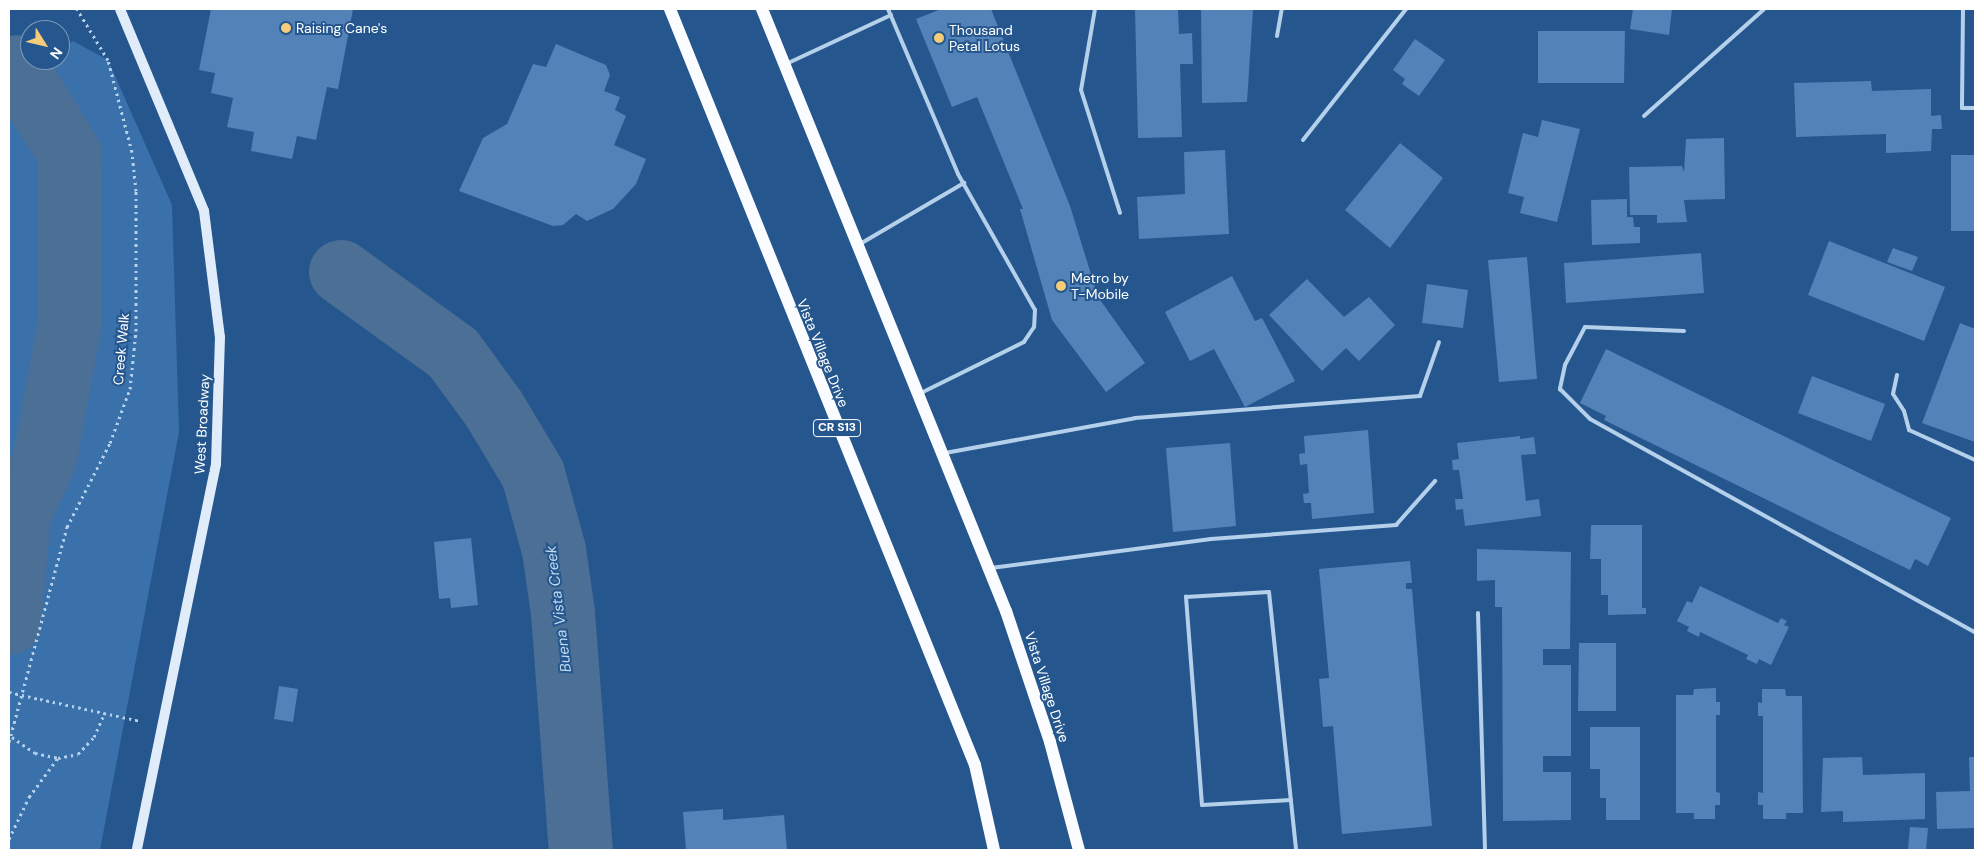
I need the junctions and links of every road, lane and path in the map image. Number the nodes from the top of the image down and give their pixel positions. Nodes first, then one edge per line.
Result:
1 (77, 9) edge
2 (120, 9) edge
3 (670, 9) edge
4 (762, 9) edge
5 (888, 9) edge
6 (1095, 9) edge
7 (1282, 9) edge
8 (1406, 9) edge
9 (1764, 9) edge
10 (1963, 9) edge
11 (891, 15) junction
12 (1277, 36) dead end
13 (784, 64) junction
14 (1975, 108) edge
15 (1644, 116) dead end
16 (1303, 140) dead end
17 (964, 182) junction
18 (1120, 213) dead end
19 (857, 245) junction
20 (1684, 331) dead end
21 (1439, 342) dead end
22 (1898, 375) dead end
23 (918, 394) junction
24 (942, 453) junction
25 (1975, 460) edge
26 (1434, 481) dead end
27 (989, 568) junction
28 (1478, 613) dead end
29 (1975, 632) edge
30 (9, 692) edge
31 (104, 712) junction
32 (165, 727) junction
33 (12, 737) junction
34 (9, 742) edge
35 (58, 758) junction
36 (1291, 800) junction
37 (9, 839) edge
38 (137, 850) edge
39 (994, 850) edge
40 (1079, 850) edge
41 (1296, 850) edge
42 (1485, 850) edge

1 - 33 path, Creek Walk
2 - 32 street, West Broadway
3 - 39 main road, Vista Village Drive / CR S13
4 - 13 main road, Vista Village Drive
5 - 11 lane
6 - 18 lane
7 - 12 lane
8 - 16 lane
9 - 15 lane
10 - 14 lane
11 - 13 lane
11 - 17 lane
13 - 19 main road, Vista Village Drive
17 - 19 lane
17 - 23 lane
19 - 23 main road, Vista Village Drive
20 - 29 lane
21 - 24 lane
22 - 25 lane
23 - 24 main road, Vista Village Drive
24 - 27 main road, Vista Village Drive
26 - 27 lane
27 - 40 main road, Vista Village Drive
28 - 42 lane
30 - 31 path, bridge
31 - 32 path
31 - 35 path
32 - 38 street, West Broadway
33 - 34 path, Creek Walk
33 - 35 path
35 - 37 path
36 - 36 lane
36 - 41 lane

